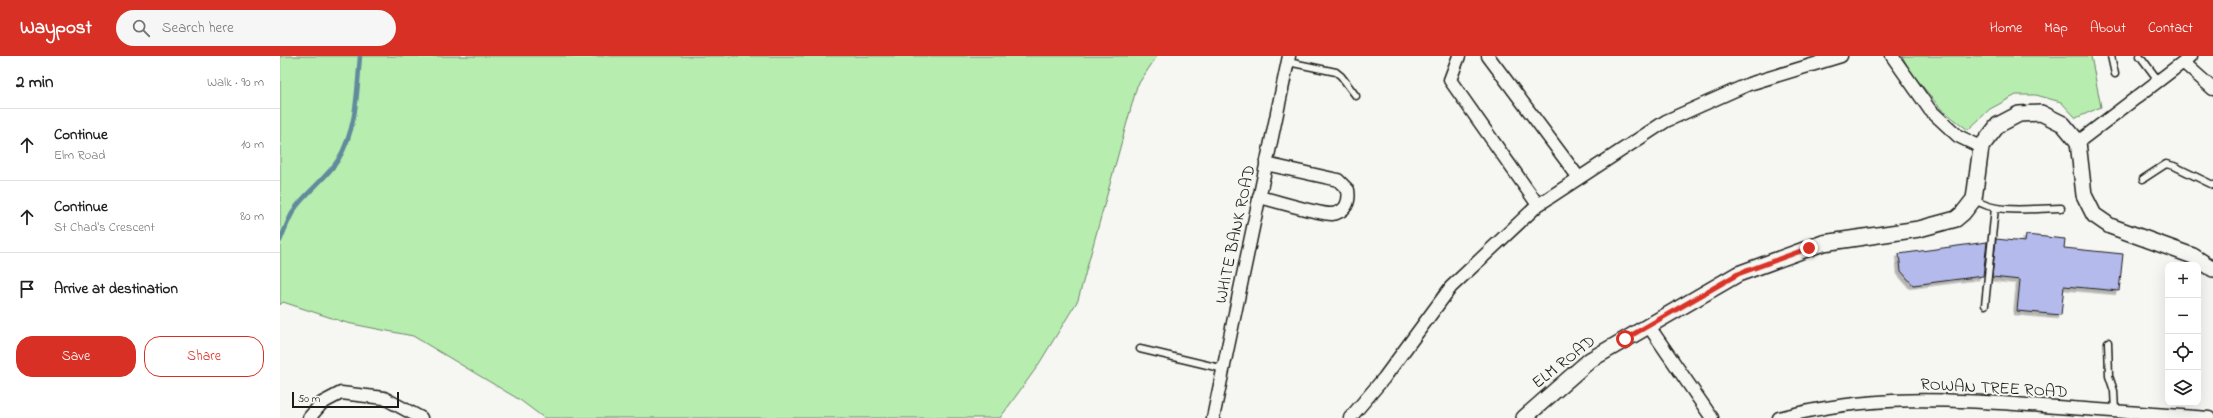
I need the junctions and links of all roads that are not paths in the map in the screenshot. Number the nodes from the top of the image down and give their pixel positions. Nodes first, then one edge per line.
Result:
1 (1459, 56) edge
2 (1488, 56) edge
3 (1841, 56) edge
4 (1892, 56) edge
5 (2112, 56) edge
6 (2140, 56) edge
7 (1288, 59) edge
8 (2187, 59) edge
9 (2115, 74) dead end
10 (2158, 80) junction
11 (2213, 89) edge
12 (1356, 96) dead end
13 (2078, 142) junction
14 (1981, 147) junction
15 (1266, 164) junction
16 (1579, 178) junction
17 (2143, 179) dead end
18 (2213, 185) edge
19 (1259, 197) junction
20 (1974, 199) junction
21 (1538, 205) junction
22 (1995, 208) junction
23 (2061, 208) dead end
24 (2213, 269) edge
25 (1986, 304) dead end
26 (1648, 325) junction
27 (2108, 342) dead end
28 (1140, 348) dead end
29 (1224, 369) junction
30 (2115, 411) junction
31 (309, 418) edge
32 (421, 418) edge
33 (1213, 418) edge
34 (1350, 418) edge
35 (1524, 418) edge
36 (1712, 418) edge
37 (1778, 418) edge
38 (2209, 418) edge

1 - 21 street
2 - 16 street
3 - 16 street
4 - 14 street
5 - 9 lane
6 - 10 lane
7 - 12 lane
7 - 15 street, WHITE BANK ROAD
8 - 10 street
8 - 11 street
10 - 13 street
13 - 14 street
13 - 24 street
14 - 20 street
15 - 19 street, WHITE BANK ROAD
15 - 19 street
16 - 21 street
17 - 18 lane
19 - 29 street, WHITE BANK ROAD
20 - 22 lane
20 - 26 street, ELM ROAD
21 - 34 street
22 - 23 lane
22 - 25 lane
26 - 35 street, ELM ROAD
26 - 36 street
27 - 30 lane
28 - 29 lane
29 - 33 street, WHITE BANK ROAD
30 - 37 street, ROWAN TREE ROAD
30 - 38 street, ROWAN TREE ROAD
31 - 32 street

